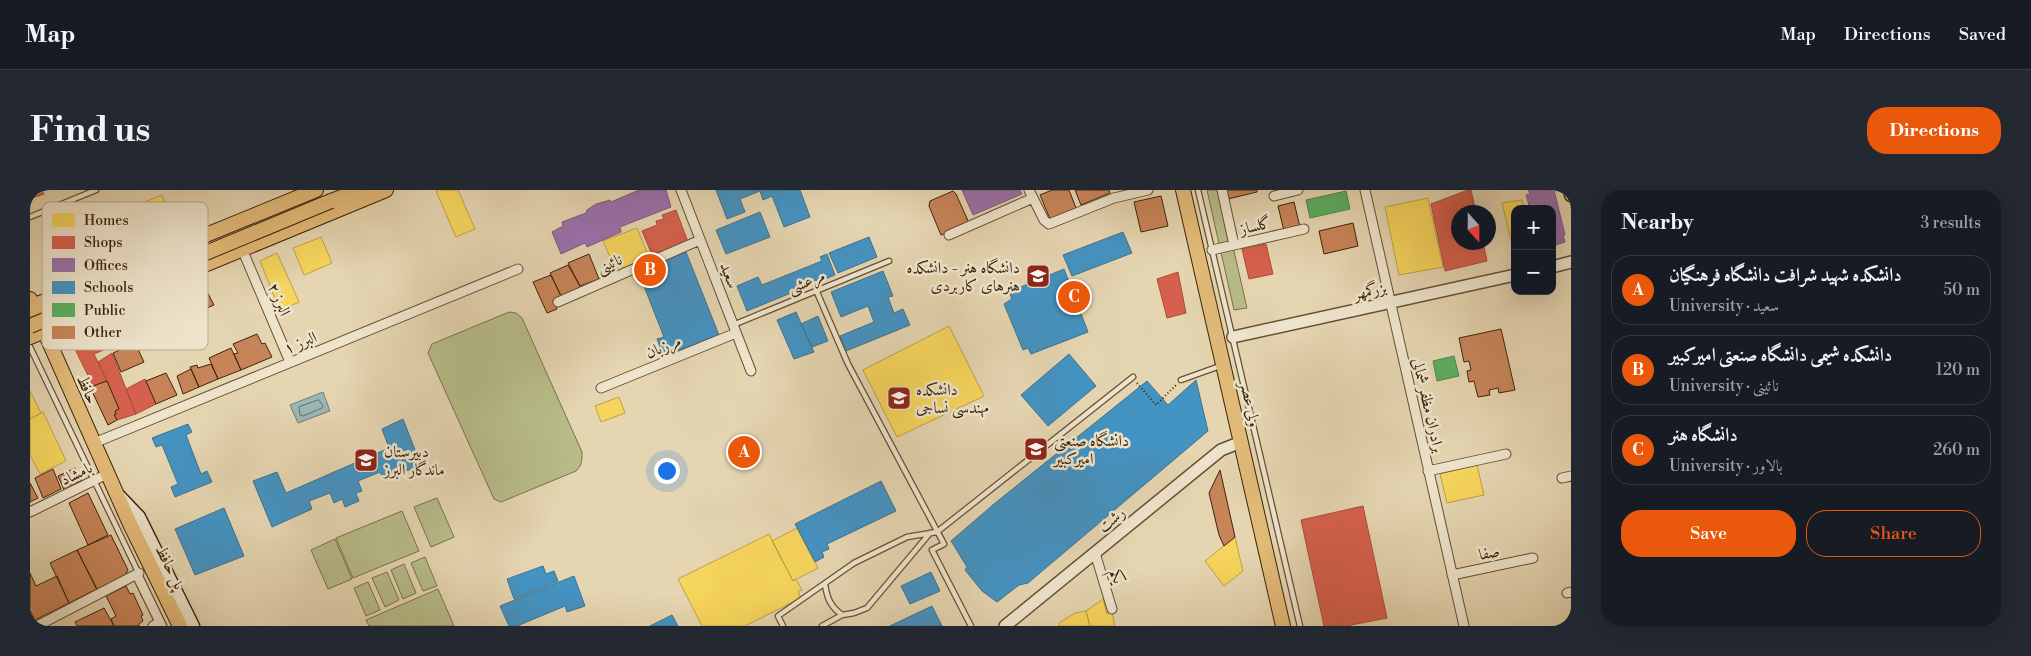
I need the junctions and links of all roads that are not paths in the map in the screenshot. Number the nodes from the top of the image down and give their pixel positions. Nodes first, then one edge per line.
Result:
1 (96, 190) edge
2 (360, 190) edge
3 (386, 190) edge
4 (681, 190) edge
5 (1148, 190) edge
6 (1183, 190) edge
7 (1198, 190) edge
8 (1222, 190) edge
9 (1298, 190) edge
10 (1365, 190) edge
11 (1570, 190) edge
12 (326, 193) edge
13 (1031, 194) edge
14 (1571, 195) edge
15 (1274, 196) dead end
16 (66, 202) edge
17 (42, 211) edge
18 (30, 216) edge
19 (1304, 229) dead end
20 (949, 235) dead end
21 (208, 237) edge
22 (208, 239) edge
23 (700, 240) junction
24 (1234, 245) junction
25 (208, 246) edge
26 (242, 249) junction
27 (1212, 250) junction
28 (889, 261) dead end
29 (1571, 262) edge
30 (208, 263) edge
31 (1556, 265) edge
32 (518, 269) dead end
33 (1511, 276) edge
34 (816, 290) junction
35 (558, 302) dead end
36 (1390, 302) junction
37 (31, 307) edge
38 (42, 321) edge
39 (30, 326) edge
40 (42, 327) edge
41 (735, 329) junction
42 (42, 332) edge
43 (30, 337) edge
44 (1233, 337) junction
45 (1219, 340) junction
46 (30, 347) edge
47 (52, 350) edge
48 (290, 362) junction
49 (1224, 365) junction
50 (751, 371) dead end
51 (1133, 377) road end
52 (1181, 380) road end
53 (601, 388) dead end
54 (1241, 442) junction
55 (94, 443) junction
56 (1506, 454) dead end
57 (1428, 471) junction
58 (107, 474) junction
59 (93, 481) junction
60 (116, 493) junction
61 (30, 512) edge
62 (130, 524) joint
63 (937, 532) junction
64 (930, 533) junction
65 (1095, 553) junction
66 (1533, 558) dead end
67 (137, 574) junction
68 (1452, 575) junction
69 (824, 584) junction
70 (1112, 608) dead end
71 (842, 615) junction
72 (159, 625) edge
73 (37, 626) edge
74 (180, 626) edge
75 (193, 626) edge
76 (783, 626) edge
77 (822, 626) edge
78 (971, 626) edge
79 (1006, 626) edge
80 (1283, 626) edge
81 (1300, 626) edge
82 (1464, 626) edge

1 - 16 lane
2 - 12 main road
3 - 26 main road
4 - 23 street, سعید
5 - 13 street
6 - 45 main road, ولی عصر
7 - 27 lane
8 - 24 street
9 - 15 street
10 - 36 street, برادران مظفر شمالی
11 - 14 main road
12 - 21 main road
12 - 22 main road
12 - 25 main road, bridge
13 - 20 street
17 - 18 lane
19 - 24 street, گلساز
23 - 35 street, نائینی
23 - 41 street, سعید
24 - 27 street, گلساز
26 - 30 main road
26 - 48 street, البرز ۲
27 - 44 lane
28 - 34 lane, مرعشی
29 - 31 street
32 - 48 street, البرز ۱
33 - 36 street, بزرگمهر
34 - 41 lane, مرعشی
34 - 63 lane
36 - 44 street, بزرگمهر
36 - 57 street, برادران مظفر شمالی
37 - 40 main road, حافظ
38 - 39 main road, bridge
41 - 50 street, سعید
41 - 53 street, مرزبان
42 - 43 main road
44 - 45 main road
44 - 81 lane
45 - 49 main road, ولی عصر
46 - 59 lane
47 - 55 main road, حافظ
48 - 55 street, البرز ۱
49 - 52 lane
49 - 54 main road, ولی عصر
51 - 63 lane
54 - 65 street, رشت
54 - 80 main road, ولی عصر
55 - 58 main road, حافظ
56 - 57 street
57 - 68 street, برادران مظفر شمالی
58 - 59 street, بامشاد
58 - 60 main road, حافظ
59 - 61 street, بامشاد
59 - 67 lane
60 - 62 main road, حافظ
60 - 75 main road, حافظ
62 - 74 main road, پل حافظ
63 - 64 lane
63 - 78 lane
64 - 69 lane
64 - 71 lane
65 - 70 street, یکم
65 - 79 street, رشت
66 - 68 street, صفا
67 - 72 lane
67 - 73 street
68 - 82 street, برادران مظفر شمالی
69 - 71 lane
69 - 76 lane
71 - 77 lane

